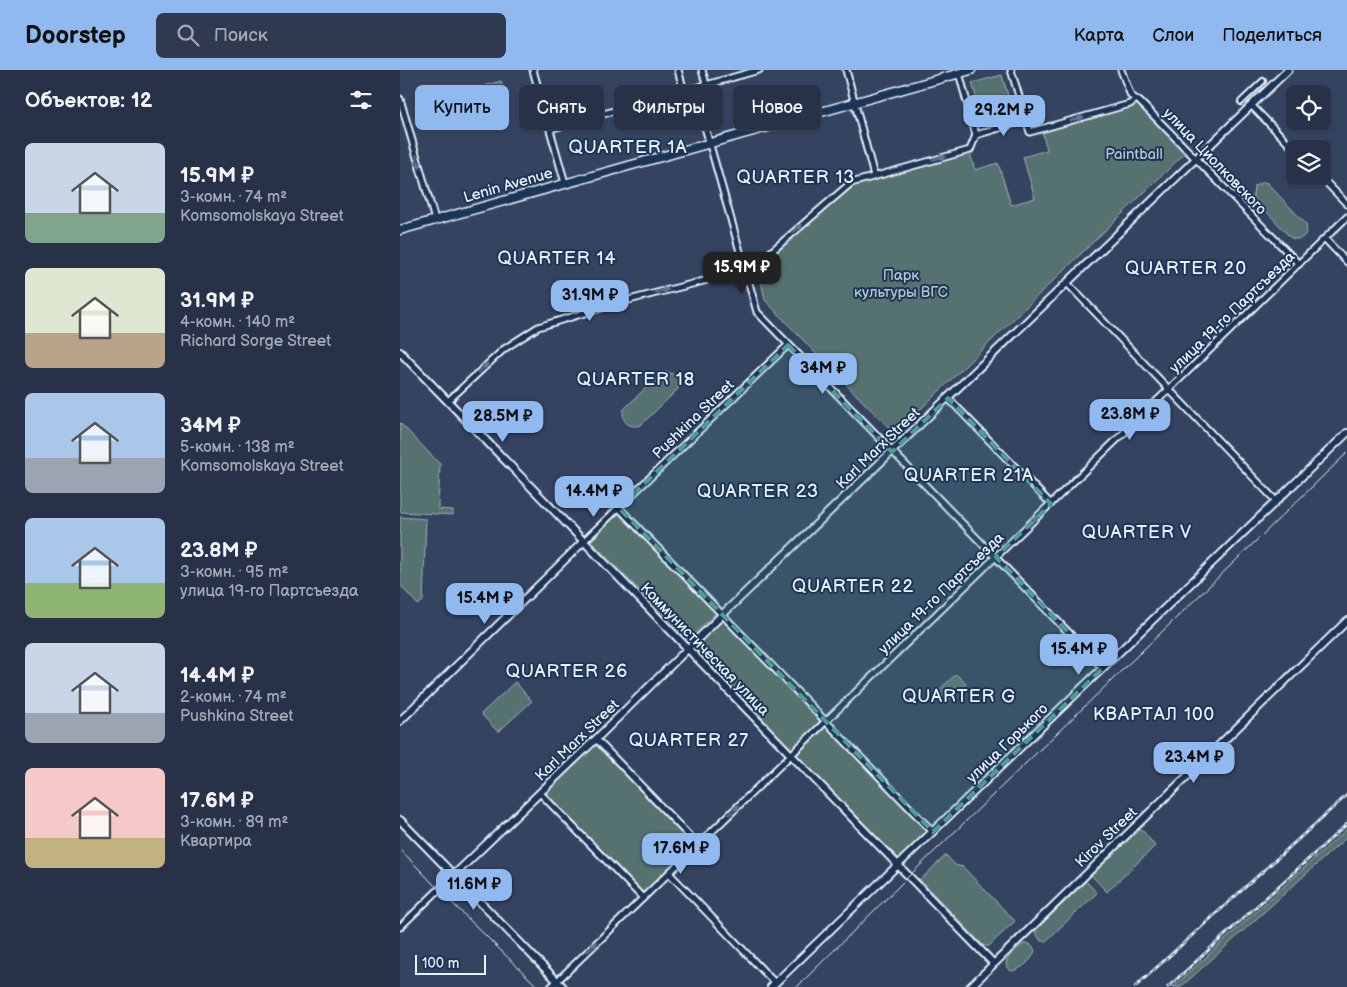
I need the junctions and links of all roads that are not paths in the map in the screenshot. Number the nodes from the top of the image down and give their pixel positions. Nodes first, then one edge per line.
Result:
1 (533, 70) edge
2 (678, 70) edge
3 (702, 70) edge
4 (759, 70) edge
5 (846, 70) edge
6 (971, 70) edge
7 (1011, 70) edge
8 (1121, 70) edge
9 (1288, 70) edge
10 (959, 73) junction
11 (1263, 81) dead end
12 (706, 84) junction
13 (537, 85) edge
14 (682, 85) edge
15 (703, 85) edge
16 (400, 99) edge
17 (1135, 100) junction
18 (855, 102) junction
19 (1241, 102) dead end
20 (1251, 105) junction
21 (1026, 120) junction
22 (550, 130) edge
23 (706, 130) edge
24 (976, 134) junction
25 (1286, 141) edge
26 (710, 143) junction
27 (1195, 159) junction
28 (874, 176) junction
29 (565, 183) junction
30 (1329, 185) edge
31 (1347, 204) edge
32 (1347, 217) edge
33 (435, 220) junction
34 (400, 230) edge
35 (1325, 239) junction
36 (1347, 262) edge
37 (1299, 264) junction
38 (746, 271) junction
39 (1067, 283) junction
40 (788, 345) junction
41 (400, 352) edge
42 (1169, 390) junction
43 (948, 398) junction
44 (448, 402) junction
45 (1347, 433) edge
46 (892, 452) junction
47 (1276, 501) junction
48 (1051, 504) junction
49 (619, 508) junction
50 (583, 542) junction
51 (996, 557) junction
52 (723, 614) junction
53 (1347, 622) edge
54 (688, 649) junction
55 (1103, 668) junction
56 (400, 721) edge
57 (827, 721) junction
58 (596, 739) junction
59 (792, 755) junction
60 (540, 793) junction
61 (400, 820) edge
62 (933, 832) junction
63 (698, 845) junction
64 (897, 866) junction
65 (669, 873) junction
66 (454, 875) junction
67 (643, 898) junction
68 (400, 927) edge
69 (993, 963) junction
70 (557, 981) junction
71 (773, 985) edge
72 (551, 987) edge
73 (563, 987) edge
74 (970, 987) edge

1 - 13 street
2 - 14 street
3 - 12 street
4 - 12 street
5 - 18 street
6 - 10 main road, Lenin Avenue
7 - 21 street
8 - 17 street, улица Циолковского
9 - 20 street, Karl Marx Street
10 - 18 main road, Lenin Avenue
10 - 24 street
11 - 19 street
12 - 15 street
16 -> 33 street
21 -> 17 street
17 - 27 street, улица Циолковского
18 - 26 main road, Lenin Avenue
18 - 28 street
20 - 25 street
20 - 27 street, Karl Marx Street
21 - 24 street
22 - 29 street
23 - 26 street
28 -> 24 street
26 - 29 main road, Lenin Avenue
26 - 38 street
27 - 37 street, улица Циолковского
27 - 39 street, Karl Marx Street
38 -> 28 street
29 - 33 main road, Lenin Avenue
30 - 31 street
32 - 35 street, улица 19-го Партсъезда
33 - 34 main road, Lenin Avenue
35 - 36 street
35 - 37 street, улица 19-го Партсъезда
37 - 42 street, улица 19-го Партсъезда
38 - 40 street
44 -> 38 street
39 - 42 street
39 - 43 street, Karl Marx Street
40 - 46 street
40 - 49 street, Pushkina Street
41 - 44 street, Коммунистическая улица
42 - 47 street
42 - 48 street, улица 19-го Партсъезда
43 - 46 street, Karl Marx Street
43 - 48 street
44 - 50 street, Коммунистическая улица
45 - 47 street, улица Горького
46 - 51 street
46 - 52 street, Karl Marx Street
47 - 55 street, улица Горького
51 -> 48 street, улица 19-го Партсъезда
49 - 50 street, Pushkina Street
49 - 52 street
50 - 54 street, Коммунистическая улица
50 - 56 street, Pushkina Street
51 - 55 street
51 - 57 street, улица 19-го Партсъезда
52 - 54 street, Karl Marx Street
52 - 57 street
53 - 69 street, Kirov Street
54 - 58 street, Karl Marx Street
54 - 59 street, Коммунистическая улица
55 - 62 street, улица Горького
57 - 59 street, улица 19-го Партсъезда
57 - 62 street
58 - 60 street, Karl Marx Street
58 - 63 street
63 -> 59 street, улица 19-го Партсъезда
59 - 64 street, Коммунистическая улица
60 - 66 street, Karl Marx Street
60 - 67 street
61 - 66 street
62 - 64 street, улица Горького
63 - 65 street, улица 19-го Партсъезда
64 - 69 street, Коммунистическая улица
64 - 71 street, улица Горького
65 - 67 street, улица 19-го Партсъезда
65 - 71 street
66 - 68 street, Karl Marx Street
66 - 70 street
70 -> 67 street, улица 19-го Партсъезда
69 - 74 street, Kirov Street
70 - 72 street, улица 19-го Партсъезда
70 - 73 street

